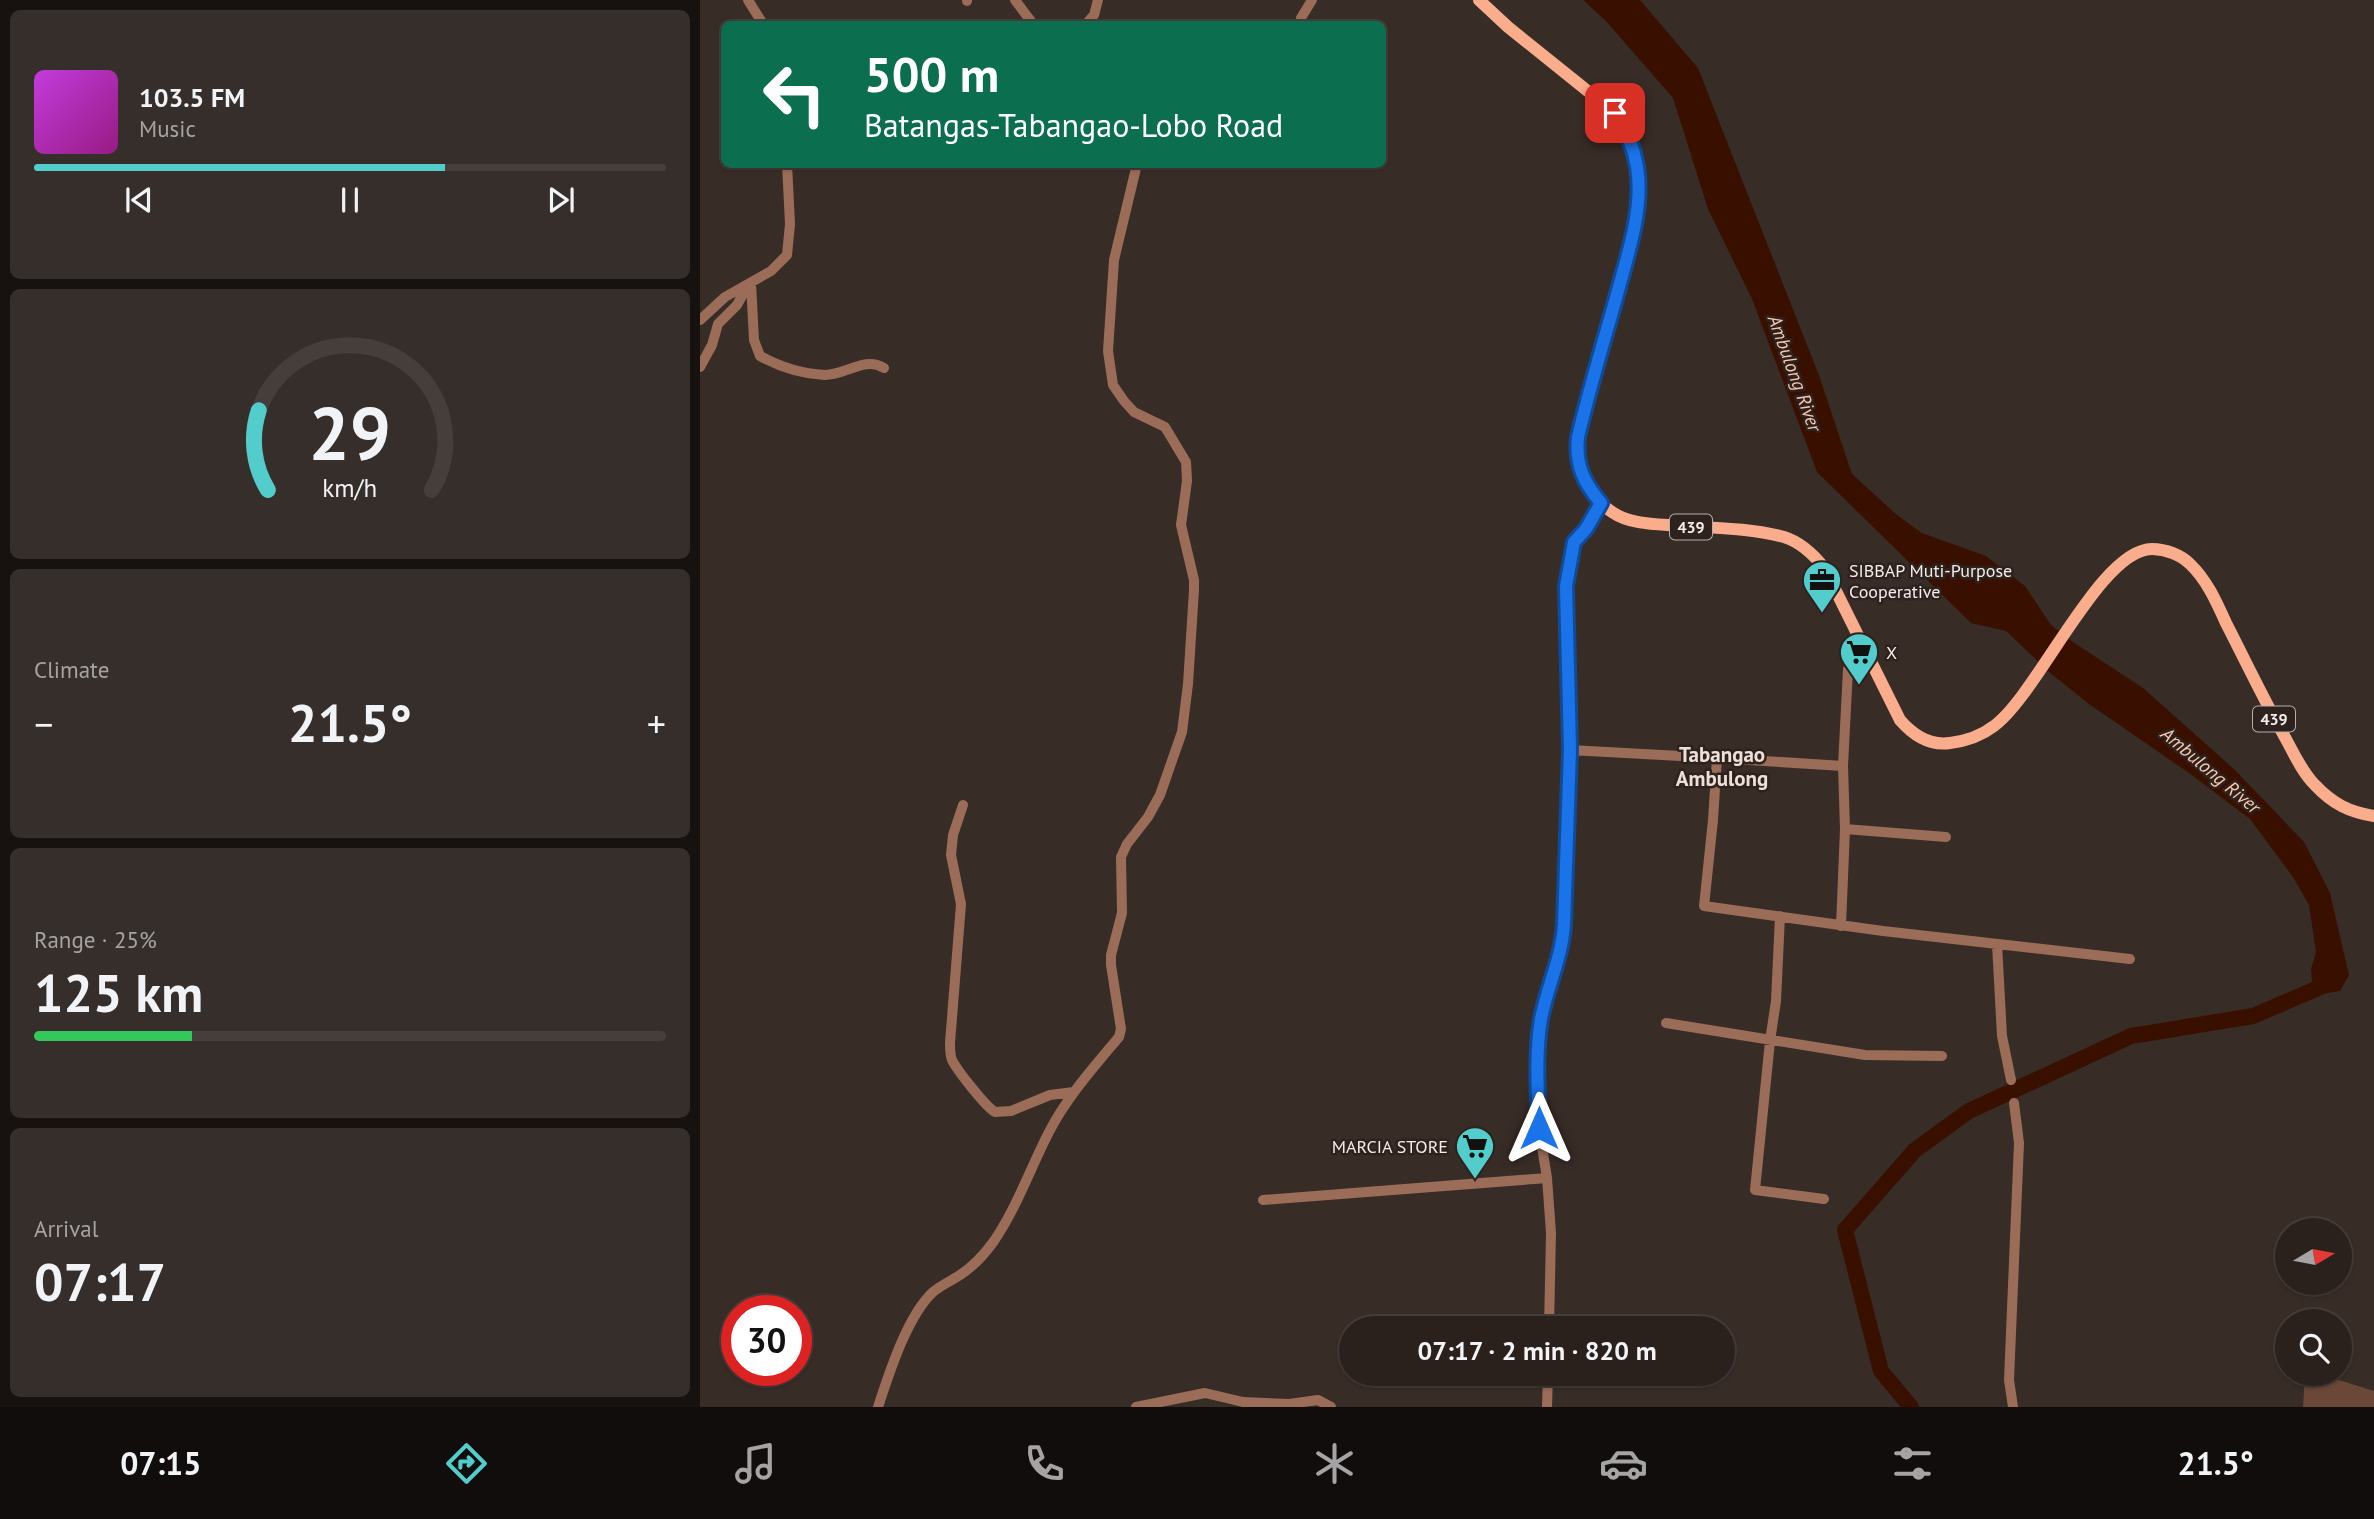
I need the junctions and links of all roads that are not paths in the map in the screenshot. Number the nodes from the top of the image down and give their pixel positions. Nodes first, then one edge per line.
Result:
1 (748, 0) edge
2 (1015, 0) edge
3 (1098, 0) edge
4 (1312, 0) edge
5 (1479, 0) edge
6 (1301, 18) dead end
7 (761, 21) edge
8 (1031, 21) edge
9 (1089, 21) edge
10 (787, 168) edge
11 (1136, 168) edge
12 (749, 284) junction
13 (700, 320) edge
14 (700, 367) edge
15 (884, 368) dead end
16 (1601, 503) junction
17 (1860, 638) junction
18 (1570, 750) junction
19 (1717, 758) junction
20 (1843, 766) junction
21 (963, 805) dead end
22 (2374, 816) edge
23 (1845, 829) junction
24 (1946, 837) dead end
25 (1780, 916) junction
26 (1841, 926) junction
27 (1997, 944) junction
28 (2130, 959) dead end
29 (1666, 1023) dead end
30 (1770, 1041) junction
31 (1942, 1056) dead end
32 (2011, 1080) dead end
33 (1074, 1092) junction
34 (2014, 1103) dead end
35 (1547, 1178) junction
36 (1824, 1199) dead end
37 (1263, 1200) dead end
38 (1549, 1316) edge
39 (1548, 1386) edge
40 (878, 1407) edge
41 (1136, 1407) edge
42 (1331, 1407) edge
43 (1547, 1407) edge
44 (2013, 1407) edge

1 - 7 street
2 - 8 street
3 - 9 street
4 - 6 street
5 - 16 main road, 439
10 - 12 street
11 - 33 street
12 - 13 street
12 - 14 street
12 - 15 street
16 - 17 main road, 439
16 - 18 street
17 - 20 street
17 - 22 main road, 439
18 - 19 street
18 - 35 street
19 - 20 street
19 - 25 street
20 - 23 street
21 - 33 street
23 - 24 street
23 - 26 street
25 - 26 street
25 - 30 street
26 - 27 street
27 - 28 street
27 - 32 street
29 - 30 street
30 - 31 street
30 - 36 street
33 - 40 street
34 - 44 street
35 - 37 street
35 - 38 street
39 - 43 street
41 - 42 street

